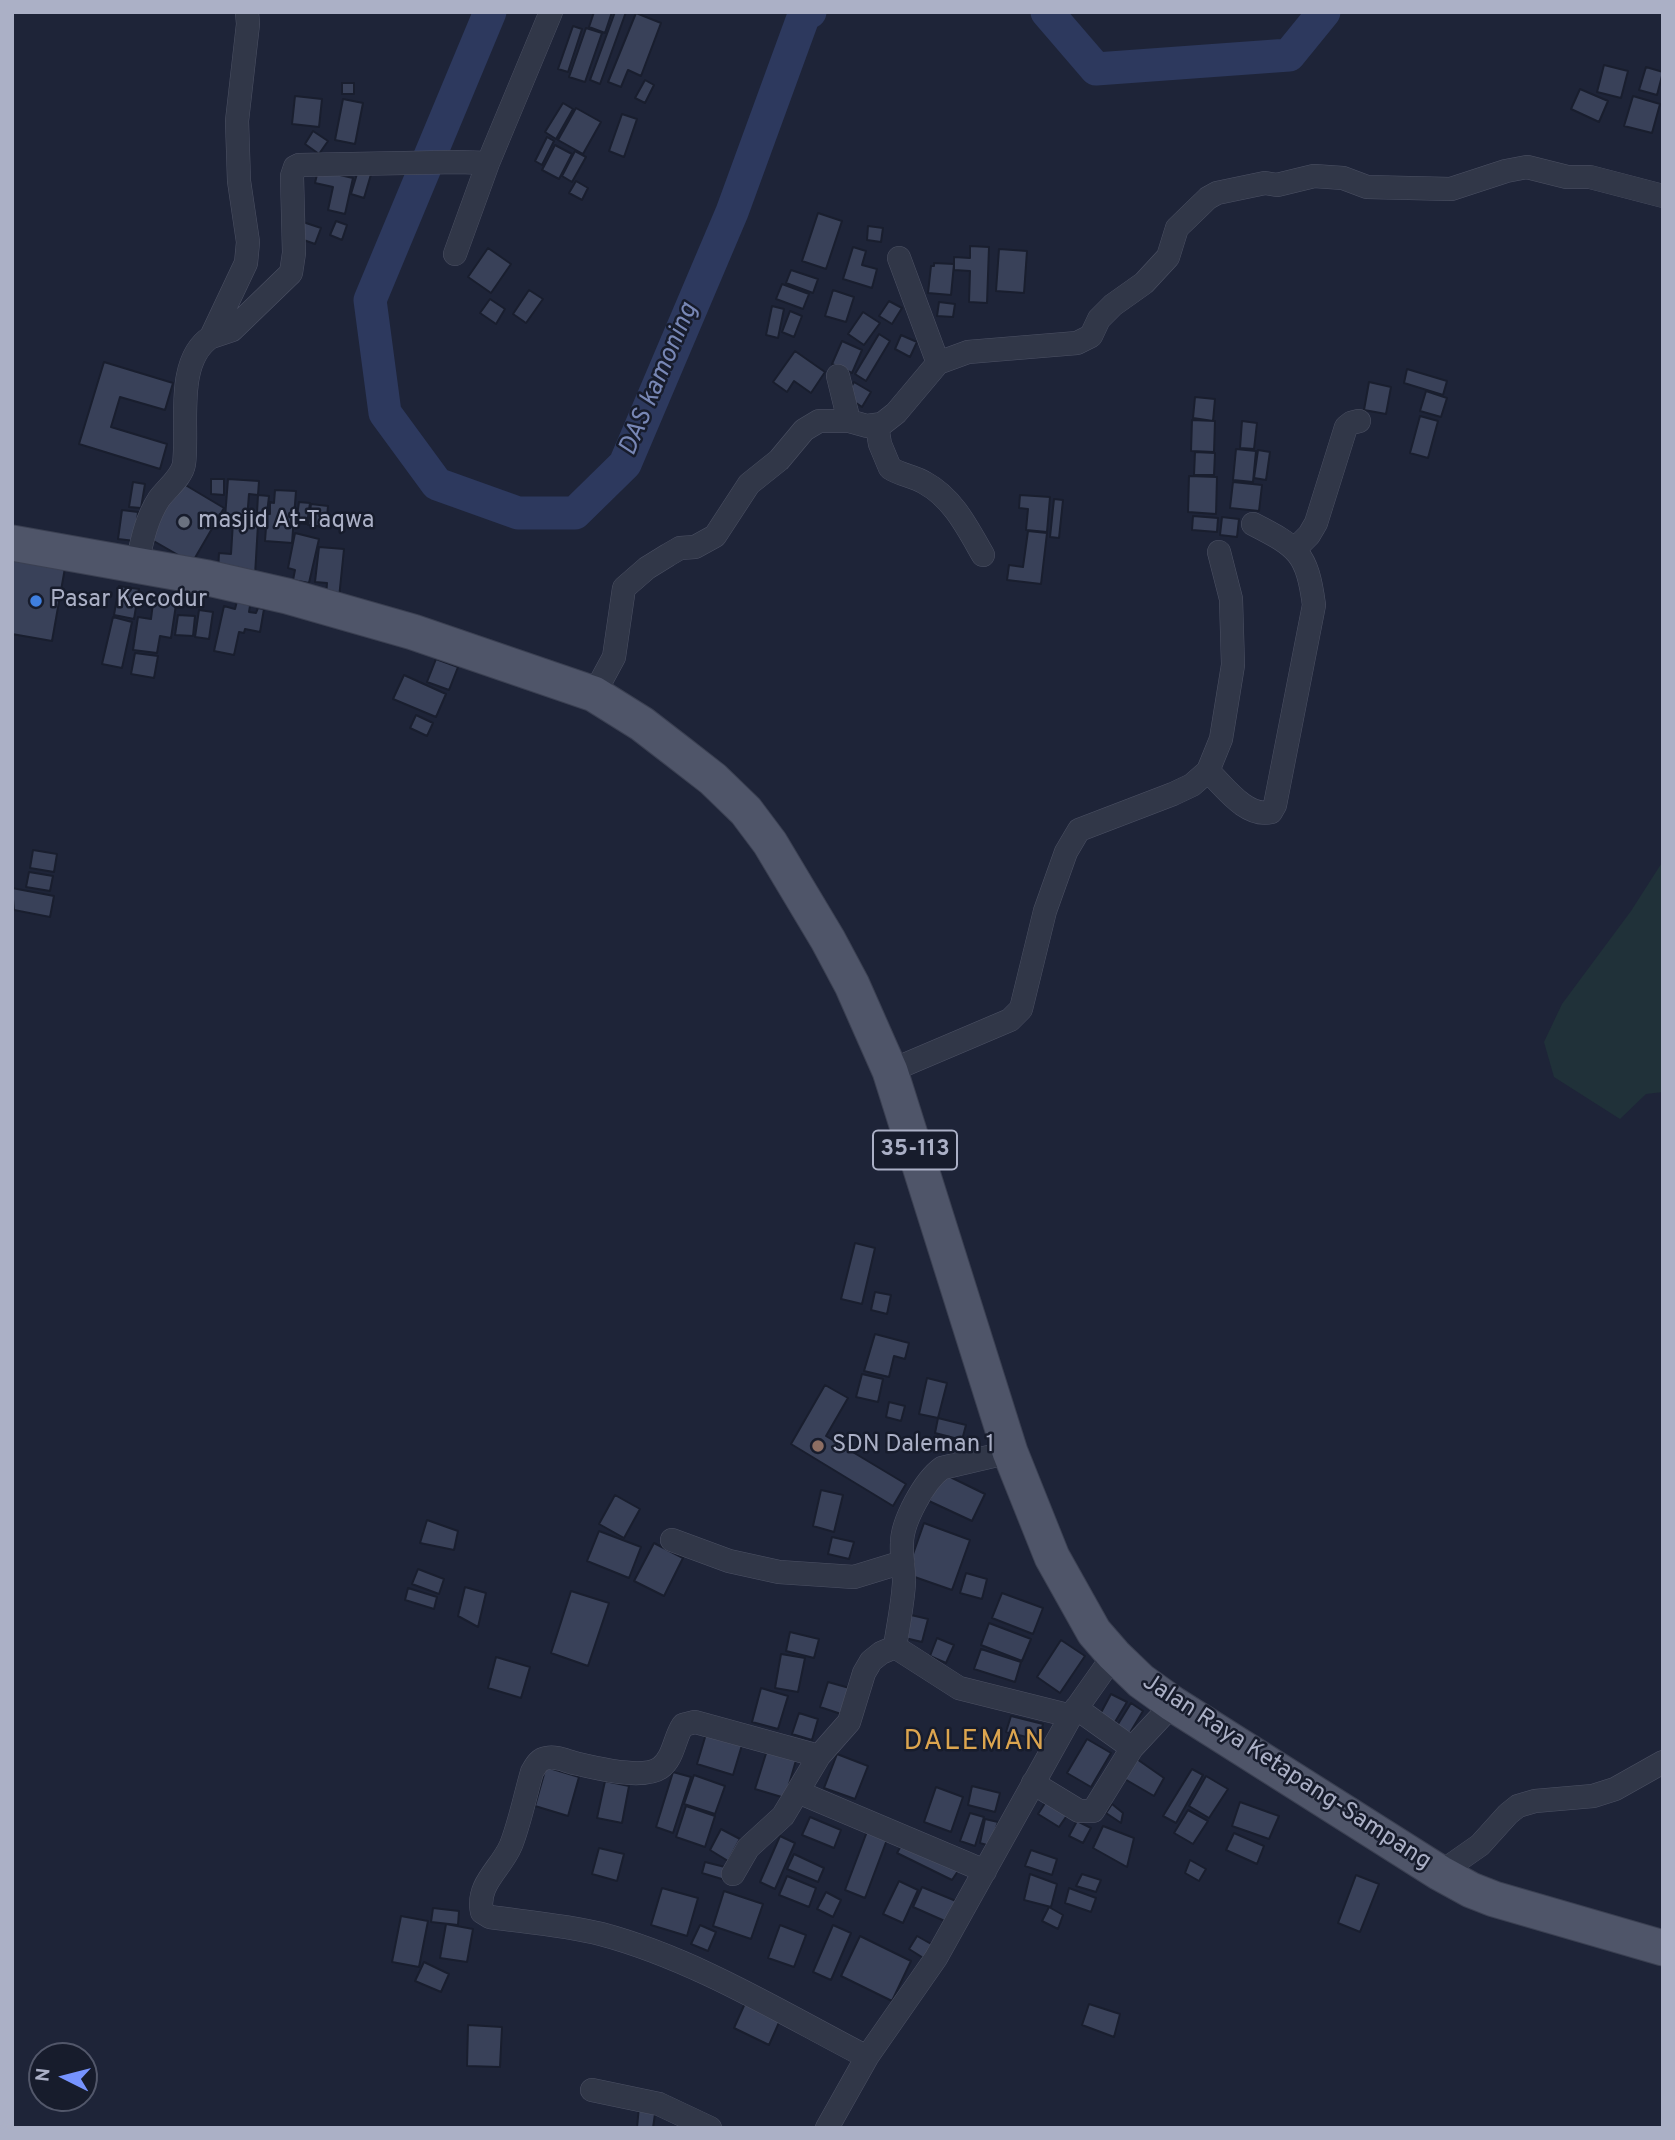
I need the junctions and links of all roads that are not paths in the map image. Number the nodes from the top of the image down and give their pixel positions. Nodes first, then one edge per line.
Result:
1 (247, 12) edge
2 (551, 12) edge
3 (488, 163) junction
4 (1663, 196) edge
5 (455, 254) dead end
6 (899, 258) dead end
7 (211, 337) junction
8 (938, 363) junction
9 (838, 376) dead end
10 (849, 421) junction
11 (1359, 421) dead end
12 (877, 426) junction
13 (1253, 524) dead end
14 (12, 543) edge
15 (1295, 549) junction
16 (1219, 552) dead end
17 (983, 555) dead end
18 (137, 564) junction
19 (594, 694) junction
20 (1208, 771) junction
21 (890, 1071) junction
22 (1010, 1452) junction
23 (672, 1540) dead end
24 (902, 1562) junction
25 (895, 1647) junction
26 (1114, 1655) junction
27 (1173, 1704) junction
28 (1073, 1712) junction
29 (1132, 1748) junction
30 (819, 1756) junction
31 (1663, 1762) edge
32 (1034, 1783) junction
33 (798, 1791) junction
34 (985, 1871) junction
35 (1440, 1873) junction
36 (733, 1874) dead end
37 (1663, 1948) edge
38 (867, 2057) junction
39 (592, 2090) dead end
40 (710, 2128) edge
41 (827, 2128) edge

1 - 7 street
2 - 3 street
3 - 5 street
3 - 7 street
4 - 8 street
6 - 8 street
7 - 18 street
8 - 12 street
9 - 10 street
10 - 12 street
10 - 19 street
11 - 15 street
12 - 17 street
13 - 15 street
14 - 18 main road, Jalan Raya Ketapang-Sampang / 35-113
15 - 20 street
16 - 20 street
18 - 19 main road, Jalan Raya Ketapang-Sampang / 35-113
19 - 21 main road, Jalan Raya Ketapang-Sampang / 35-113
20 - 21 street
21 - 22 main road, Jalan Raya Ketapang-Sampang / 35-113
22 - 24 street
22 - 26 main road, Jalan Raya Ketapang-Sampang / 35-113
23 - 24 street
24 - 25 street
25 - 28 street
25 - 30 street
26 - 27 main road, Jalan Raya Ketapang-Sampang / 35-113
26 - 28 street
27 - 29 street
27 - 35 main road, Jalan Raya Ketapang-Sampang / 35-113
28 - 29 street
28 - 32 street
29 - 32 street
30 - 33 street
30 - 38 street
31 - 35 street
32 - 34 street
33 - 34 street
33 - 36 street
34 - 38 street
35 - 37 main road, Jalan Raya Ketapang-Sampang / 35-113
38 - 41 street
39 - 40 street

